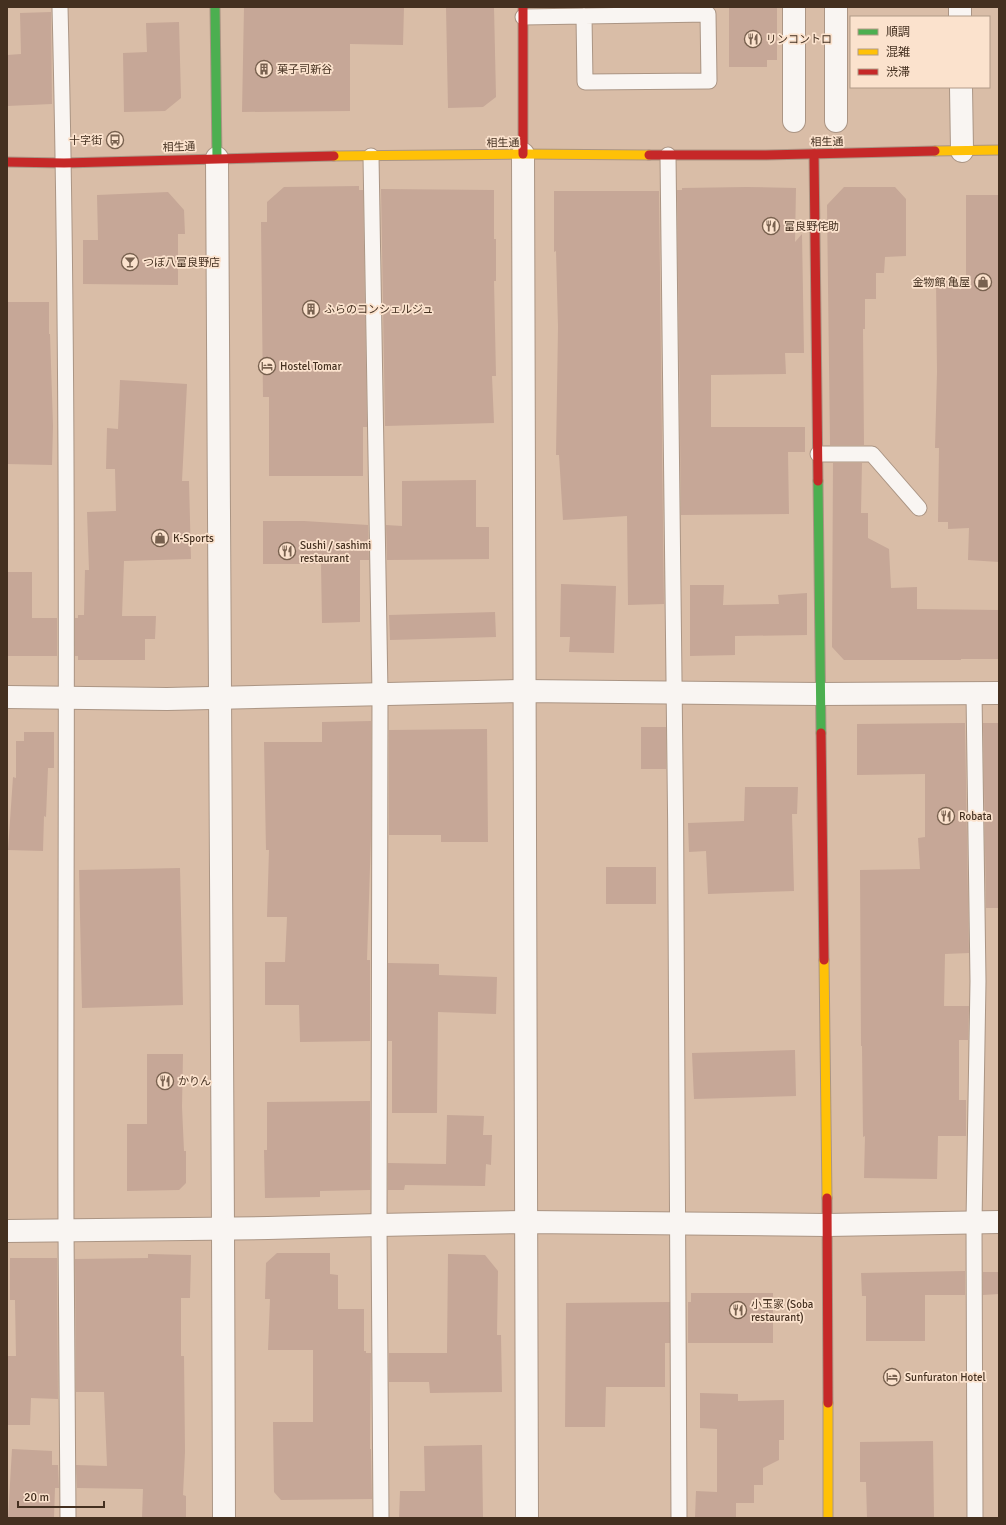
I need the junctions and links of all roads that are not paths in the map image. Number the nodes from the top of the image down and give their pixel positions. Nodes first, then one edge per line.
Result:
1 (60, 7) edge
2 (215, 7) edge
3 (794, 7) edge
4 (836, 7) edge
5 (523, 12) edge
6 (584, 16) junction
7 (961, 88) edge
8 (794, 121) dead end
9 (836, 121) dead end
10 (999, 150) edge
11 (962, 151) junction
12 (523, 154) junction
13 (814, 154) junction
14 (668, 155) junction
15 (371, 156) junction
16 (217, 158) junction
17 (7, 162) edge
18 (64, 163) junction
19 (818, 454) junction
20 (919, 508) dead end
21 (524, 691) junction
22 (675, 692) junction
23 (974, 693) junction
24 (999, 693) edge
25 (380, 694) junction
26 (820, 694) junction
27 (67, 696) junction
28 (7, 697) edge
29 (219, 697) junction
30 (526, 1222) junction
31 (974, 1222) junction
32 (999, 1222) edge
33 (379, 1224) junction
34 (679, 1224) junction
35 (827, 1225) junction
36 (224, 1229) junction
37 (66, 1230) junction
38 (7, 1231) edge
39 (68, 1518) edge
40 (224, 1518) edge
41 (381, 1518) edge
42 (527, 1518) edge
43 (679, 1518) edge
44 (828, 1518) edge
45 (975, 1518) edge

1 - 18 lane
2 - 16 street
3 - 8 street
4 - 9 street
5 - 6 lane
5 - 12 street
6 - 6 lane
7 - 11 street
10 - 11 street, 相生通
11 - 13 street, 相生通
12 - 14 street, 相生通
12 - 15 street, 相生通
12 - 21 street
13 - 14 street, 相生通
13 - 19 street
14 - 22 lane
15 - 16 street, 相生通
15 - 25 lane
16 - 18 street, 相生通
16 - 29 street
17 - 18 street, 相生通
18 - 27 lane
19 - 20 lane
19 - 26 street
21 - 22 street
21 - 25 street
21 - 30 street
22 - 26 street
22 - 34 lane
23 - 24 street
23 - 26 street
23 - 31 lane
25 - 29 street
25 - 33 lane
26 - 35 street
27 - 28 street
27 - 29 street
27 - 37 lane
29 - 36 street
30 - 33 street
30 - 34 street
30 - 42 street
31 - 32 street
31 - 35 street
31 - 45 lane
33 - 36 street
33 - 41 lane
34 - 35 street
34 - 43 lane
35 - 44 street
36 - 37 street
36 - 40 street
37 - 38 street
37 - 39 lane

